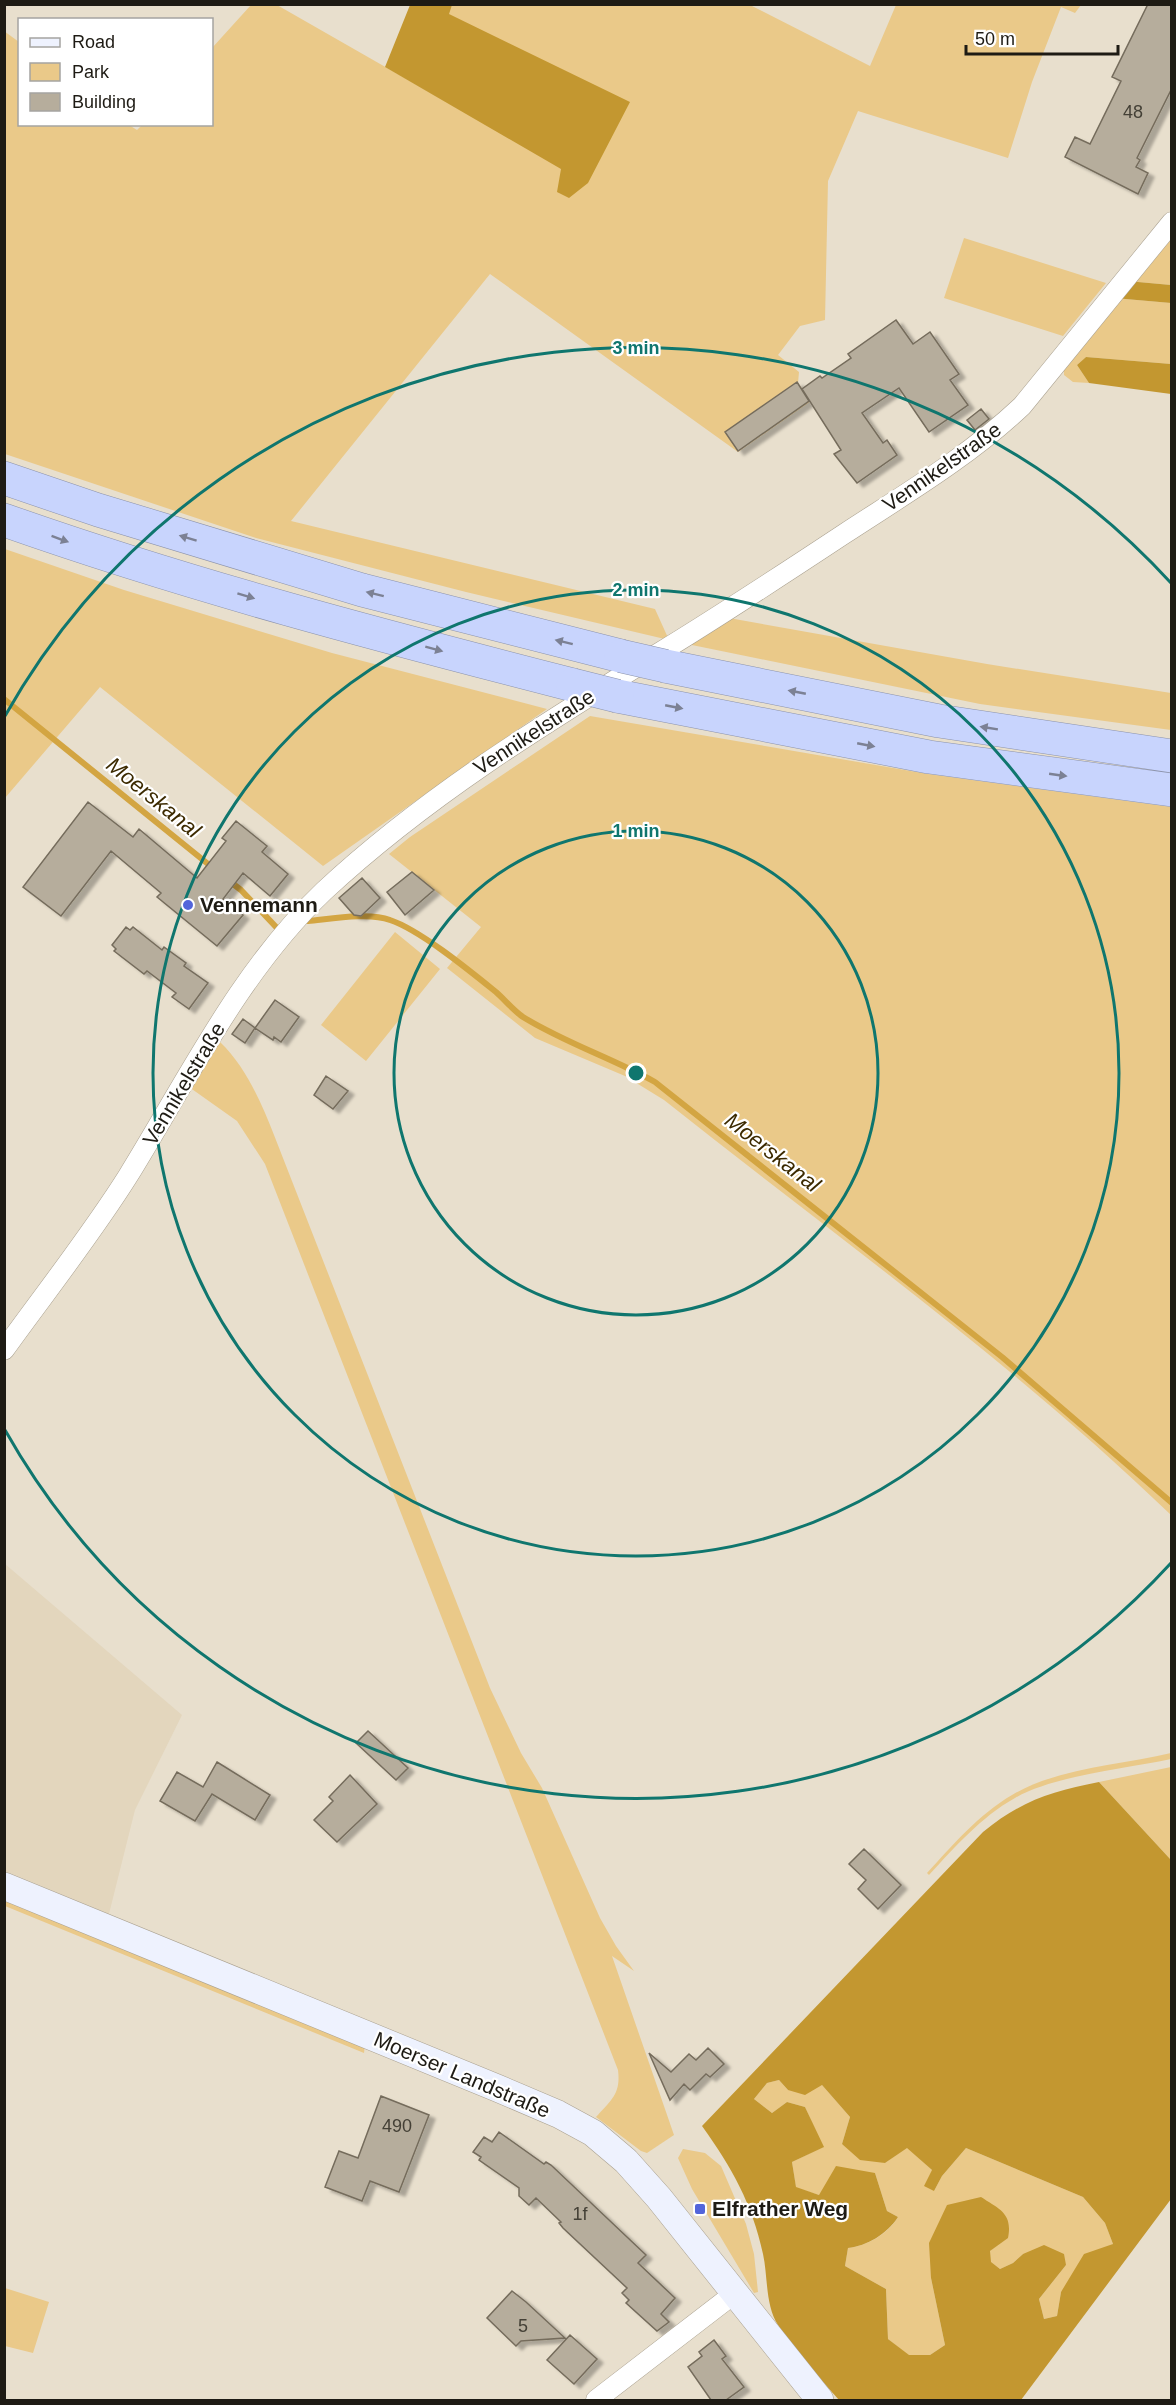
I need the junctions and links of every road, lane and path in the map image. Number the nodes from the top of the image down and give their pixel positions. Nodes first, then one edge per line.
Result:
1 (1172, 222) edge
2 (4, 478) edge
3 (4, 520) edge
4 (1172, 756) edge
5 (1172, 790) edge
6 (4, 1350) edge
7 (4, 1886) edge
8 (735, 2293) junction
9 (596, 2400) edge
10 (820, 2400) edge

1 - 6 street, Vennikelstraße
4 -> 2 highway, bridge
3 -> 5 highway, bridge
7 - 8 main road, Moerser Landstraße
8 - 9 street
8 - 10 main road, Moerser Landstraße

